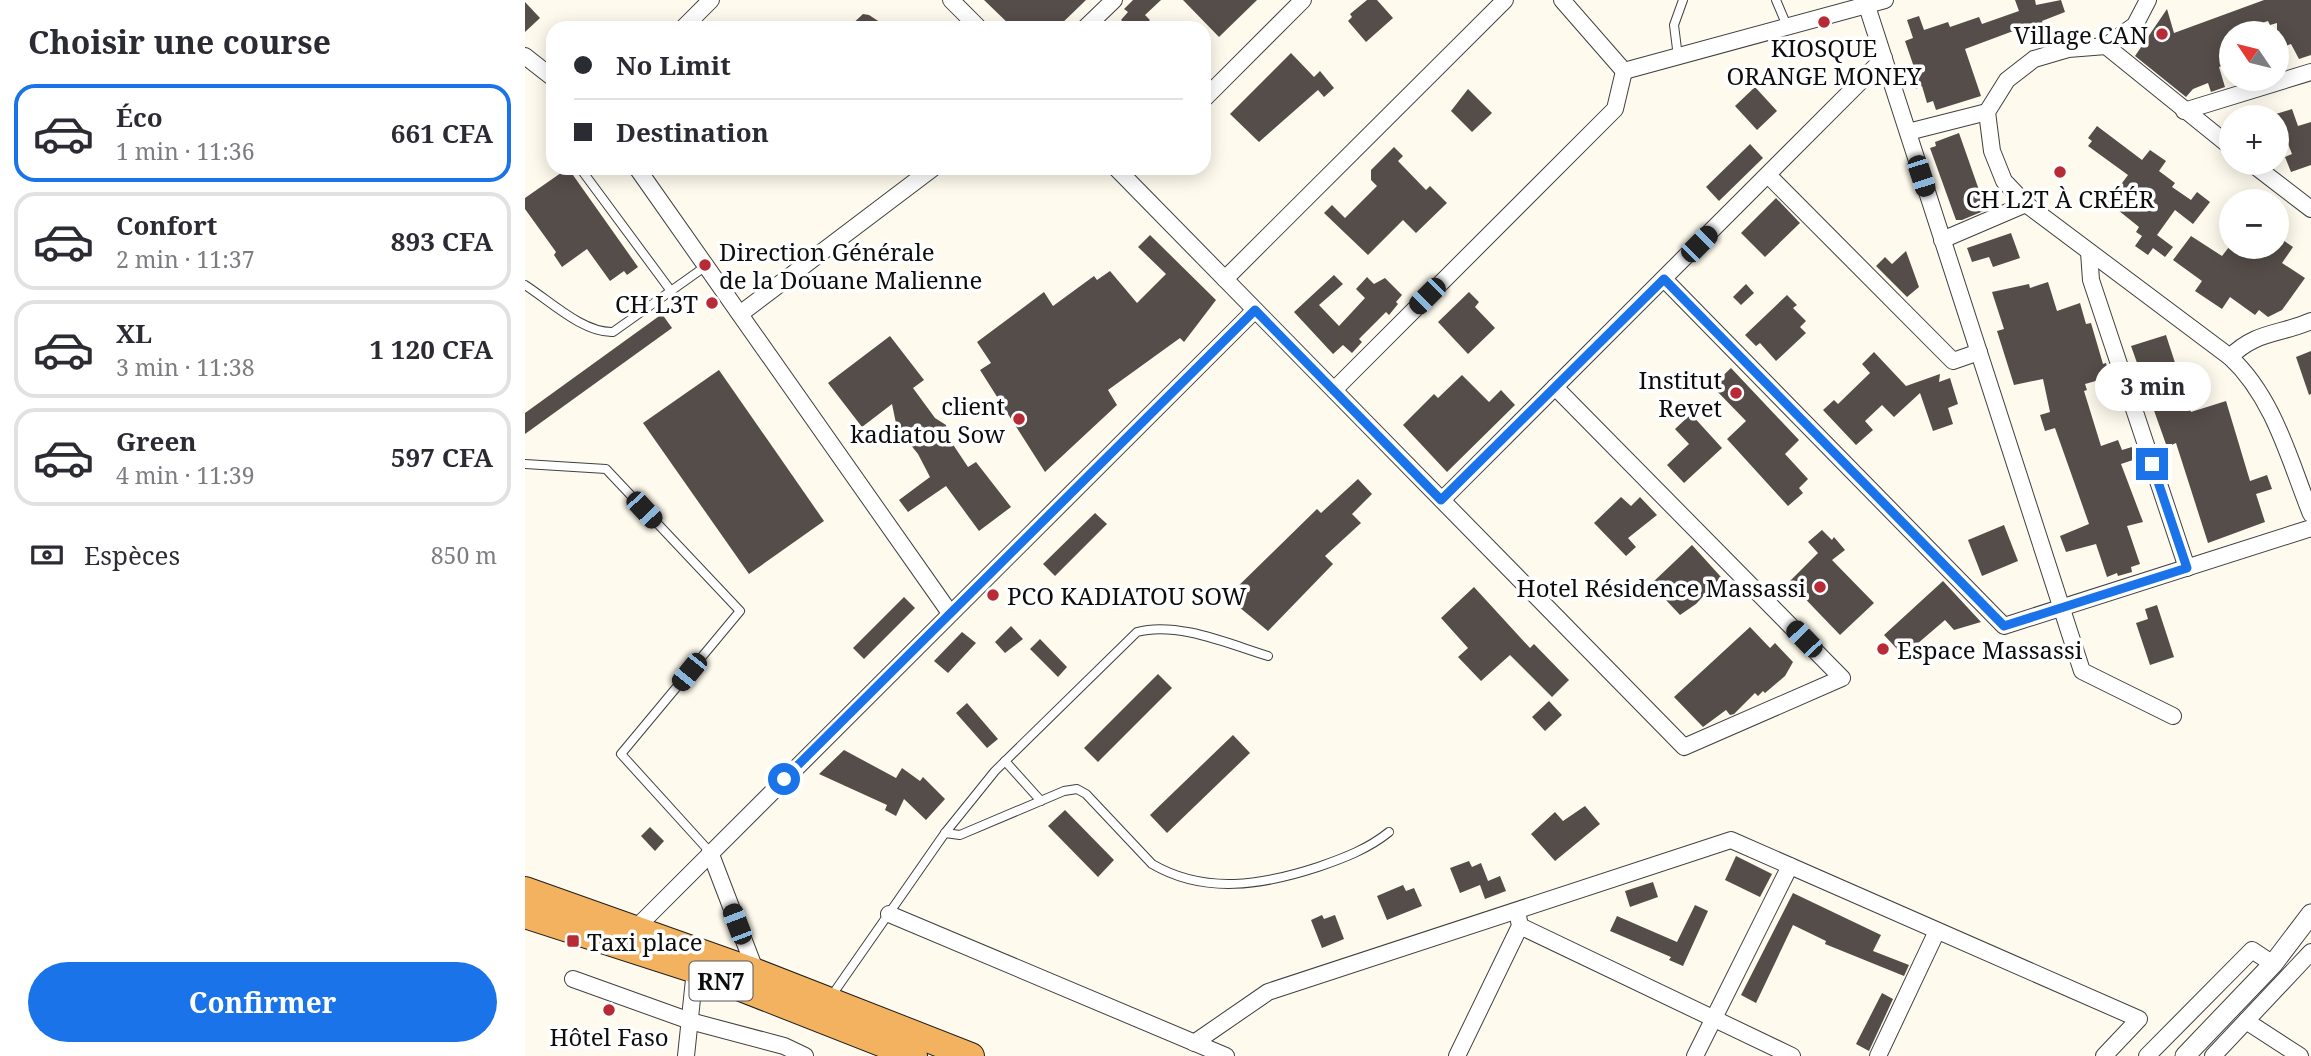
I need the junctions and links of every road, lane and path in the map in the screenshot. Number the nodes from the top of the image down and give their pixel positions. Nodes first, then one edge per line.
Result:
1 (711, 0) edge
2 (951, 0) edge
3 (1114, 0) edge
4 (1303, 0) edge
5 (1505, 0) edge
6 (1562, 0) edge
7 (1683, 0) edge
8 (1776, 0) edge
9 (1885, 0) edge
10 (2148, 0) edge
11 (1866, 3) edge
12 (690, 21) edge
13 (972, 21) edge
14 (1092, 21) edge
15 (1788, 27) junction
16 (2106, 46) junction
17 (525, 56) edge
18 (1678, 57) junction
19 (1884, 58) junction
20 (1624, 71) junction
21 (546, 72) edge
22 (2311, 72) edge
23 (1211, 92) edge
24 (2184, 111) junction
25 (1987, 112) junction
26 (1908, 132) junction
27 (2219, 139) edge
28 (585, 175) edge
29 (643, 175) edge
30 (924, 175) edge
31 (1129, 175) edge
32 (1769, 175) junction
33 (2267, 175) edge
34 (2026, 204) junction
35 (2311, 209) edge
36 (1943, 240) junction
37 (2089, 252) junction
38 (706, 266) junction
39 (1224, 279) junction
40 (1664, 279) junction
41 (525, 285) edge
42 (671, 291) junction
43 (1255, 310) junction
44 (740, 314) junction
45 (2311, 321) edge
46 (1979, 352) junction
47 (2230, 357) junction
48 (1555, 387) junction
49 (1334, 390) junction
50 (525, 464) edge
51 (1441, 500) junction
52 (2311, 514) edge
53 (2311, 528) edge
54 (2187, 568) junction
55 (2061, 608) junction
56 (950, 613) junction
57 (1268, 656) dead end
58 (2173, 716) dead end
59 (1005, 761) junction
60 (1041, 801) junction
61 (1389, 832) dead end
62 (945, 833) junction
63 (710, 852) junction
64 (1790, 866) junction
65 (525, 890) edge
66 (889, 914) junction
67 (2311, 914) edge
68 (525, 915) edge
69 (1518, 918) junction
70 (635, 929) junction
71 (1937, 931) junction
72 (2311, 952) edge
73 (2273, 964) junction
74 (695, 970) junction
75 (756, 972) junction
76 (573, 979) dead end
77 (829, 1001) junction
78 (1714, 1018) junction
79 (690, 1021) junction
80 (2246, 1021) junction
81 (1194, 1043) junction
82 (686, 1056) edge
83 (805, 1056) edge
84 (914, 1056) edge
85 (971, 1056) edge
86 (1226, 1056) edge
87 (1457, 1056) edge
88 (1695, 1056) edge
89 (1792, 1056) edge
90 (1878, 1056) edge
91 (2104, 1056) edge
92 (2147, 1056) edge
93 (2185, 1056) edge
94 (2213, 1056) edge
95 (2300, 1056) edge

1 - 12 street
2 - 13 street
3 - 14 street
4 - 23 street
5 - 39 street
6 - 20 street
7 - 18 lane
8 - 15 lane
9 - 11 street
10 - 16 street
11 - 15 street
11 - 19 street
15 - 18 street
16 - 24 street
16 - 25 street
17 - 21 street
18 - 20 street
19 - 26 street
19 - 32 street
20 - 49 street
22 - 24 street
24 - 27 street
25 - 26 street
25 - 34 street
26 - 36 street
28 - 42 lane
29 - 38 street
30 - 44 street
31 - 39 street
32 - 40 street
32 - 46 street
33 - 35 street
34 - 36 street
34 - 37 street
36 - 46 street
37 - 47 street
37 - 54 street
38 - 42 lane
38 - 44 street
39 - 43 street
40 - 48 street
40 - 55 street
41 - 42 lane
43 - 49 street
43 - 56 street
44 - 56 street
45 - 47 street
46 - 55 street
47 - 52 street
48 - 51 street
48 - 51 street
49 - 51 street
50 - 63 lane
53 - 54 street
54 - 55 street
55 - 58 street
56 - 63 street
57 - 59 lane
59 - 60 lane
59 - 62 lane
60 - 61 lane
60 - 62 lane
62 - 66 lane
63 - 70 street
63 - 75 street
64 - 69 street
64 - 71 street
64 - 78 street
65 - 70 highway, RN7
66 - 77 lane
66 - 81 street
67 - 73 street
68 - 74 highway, RN7
69 - 78 street
69 - 81 street
69 - 87 street
70 - 75 highway, RN7
71 - 90 street
71 - 91 street
72 - 80 street
73 - 92 street
73 - 93 street
74 - 79 street
74 - 84 highway, RN7
75 - 77 highway, RN7
76 - 79 street
77 - 85 highway, RN7
78 - 88 street
78 - 89 street
79 - 82 street
79 - 83 street
80 - 94 street
80 - 95 street
81 - 86 street

